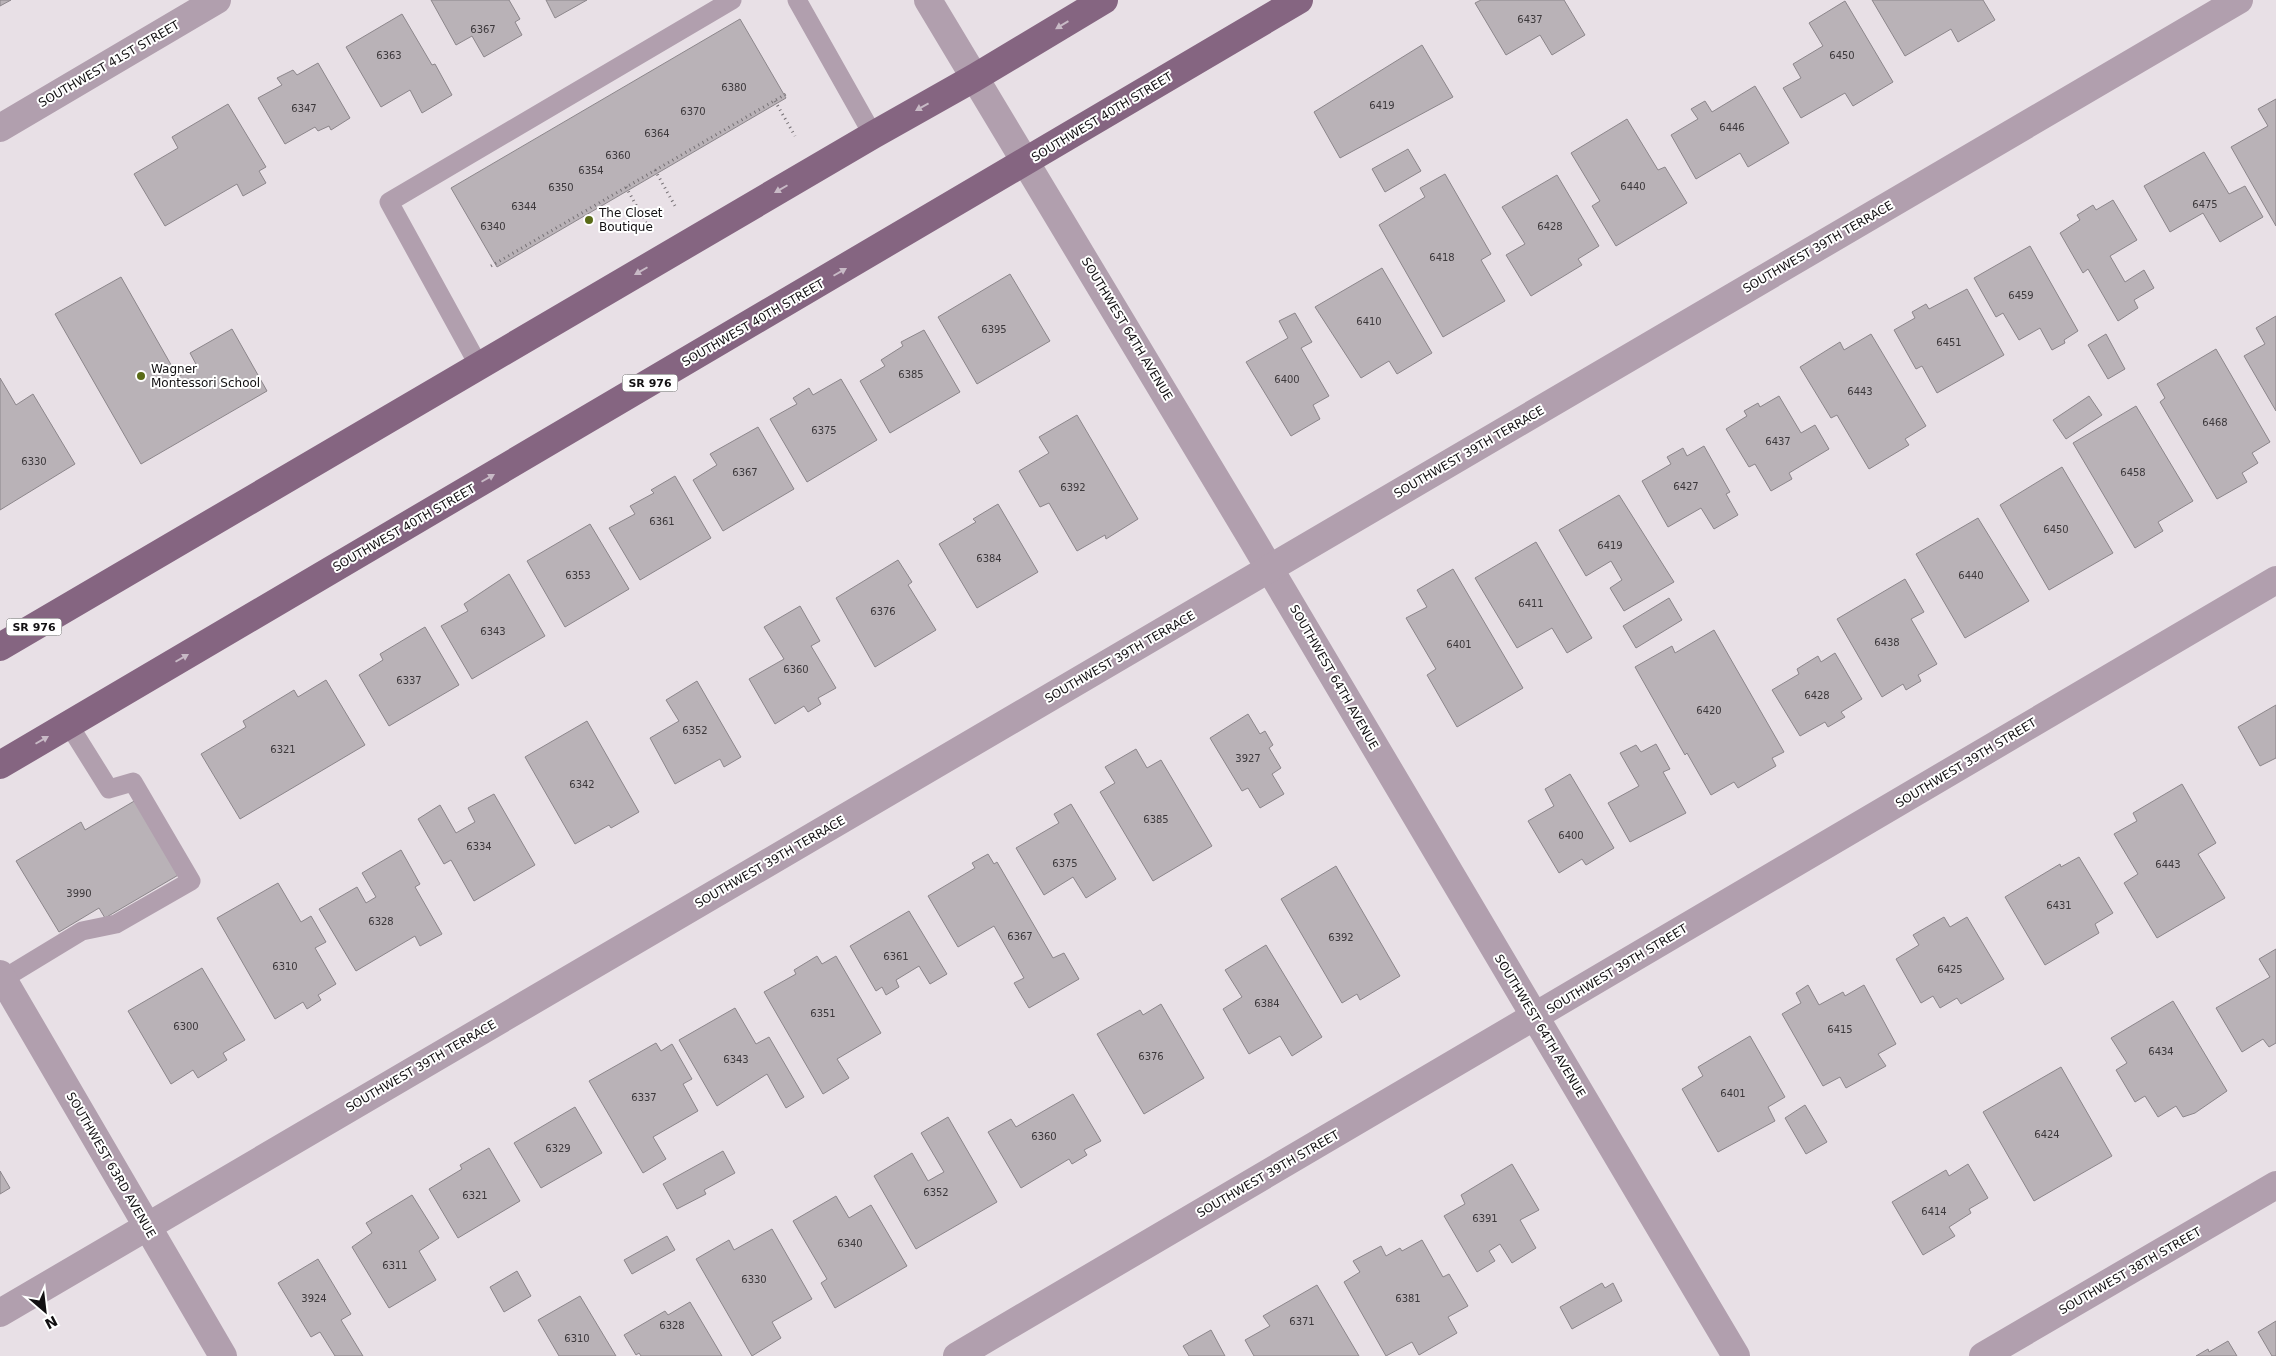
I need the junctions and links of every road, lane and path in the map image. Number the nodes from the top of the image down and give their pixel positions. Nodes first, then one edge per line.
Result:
1 (217, 0) edge
2 (732, 0) edge
3 (797, 0) edge
4 (928, 0) edge
5 (1104, 0) edge
6 (1299, 0) edge
7 (2239, 0) edge
8 (974, 78) junction
9 (786, 94) dead end
10 (775, 101) junction
11 (0, 128) edge
12 (873, 135) junction
13 (795, 136) dead end
14 (1026, 163) junction
15 (655, 170) junction
16 (626, 187) junction
17 (675, 206) dead end
18 (646, 223) dead end
19 (491, 266) dead end
20 (479, 366) junction
21 (1270, 569) junction
22 (2276, 580) edge
23 (0, 646) edge
24 (68, 725) junction
25 (0, 765) edge
26 (1, 976) edge
27 (1535, 1018) junction
28 (2276, 1185) edge
29 (147, 1227) junction
30 (0, 1314) edge
31 (223, 1356) edge
32 (957, 1356) edge
33 (1736, 1356) edge
34 (1983, 1356) edge

1 - 11 street, SOUTHWEST 41ST STREET
2 - 20 lane
3 - 12 lane
4 - 8 street, SOUTHWEST 64TH AVENUE
5 -> 8 main road, SR 976
6 - 14 main road, SOUTHWEST 40TH STREET / SR 976
7 - 21 street, SOUTHWEST 39TH TERRACE
8 -> 12 main road, SR 976
8 - 14 street, SOUTHWEST 64TH AVENUE
9 - 10 path
10 - 13 path
10 - 15 path
12 -> 20 main road, SR 976
14 - 21 street, SOUTHWEST 64TH AVENUE
24 -> 14 main road, SOUTHWEST 40TH STREET / SR 976
15 - 16 path
15 - 17 path
16 - 18 path
16 - 19 path
20 - 23 main road, SR 976
21 - 27 street, SOUTHWEST 64TH AVENUE
21 - 29 street, SOUTHWEST 39TH TERRACE
22 - 27 street, SOUTHWEST 39TH STREET
25 -> 24 main road, SOUTHWEST 40TH STREET / SR 976
24 - 26 lane
26 - 29 street, SOUTHWEST 63RD AVENUE
27 - 32 street, SOUTHWEST 39TH STREET
27 - 33 street, SOUTHWEST 64TH AVENUE
28 - 34 street, SOUTHWEST 38TH STREET
29 - 30 street, SOUTHWEST 39TH TERRACE
29 - 31 street, SOUTHWEST 63RD AVENUE

